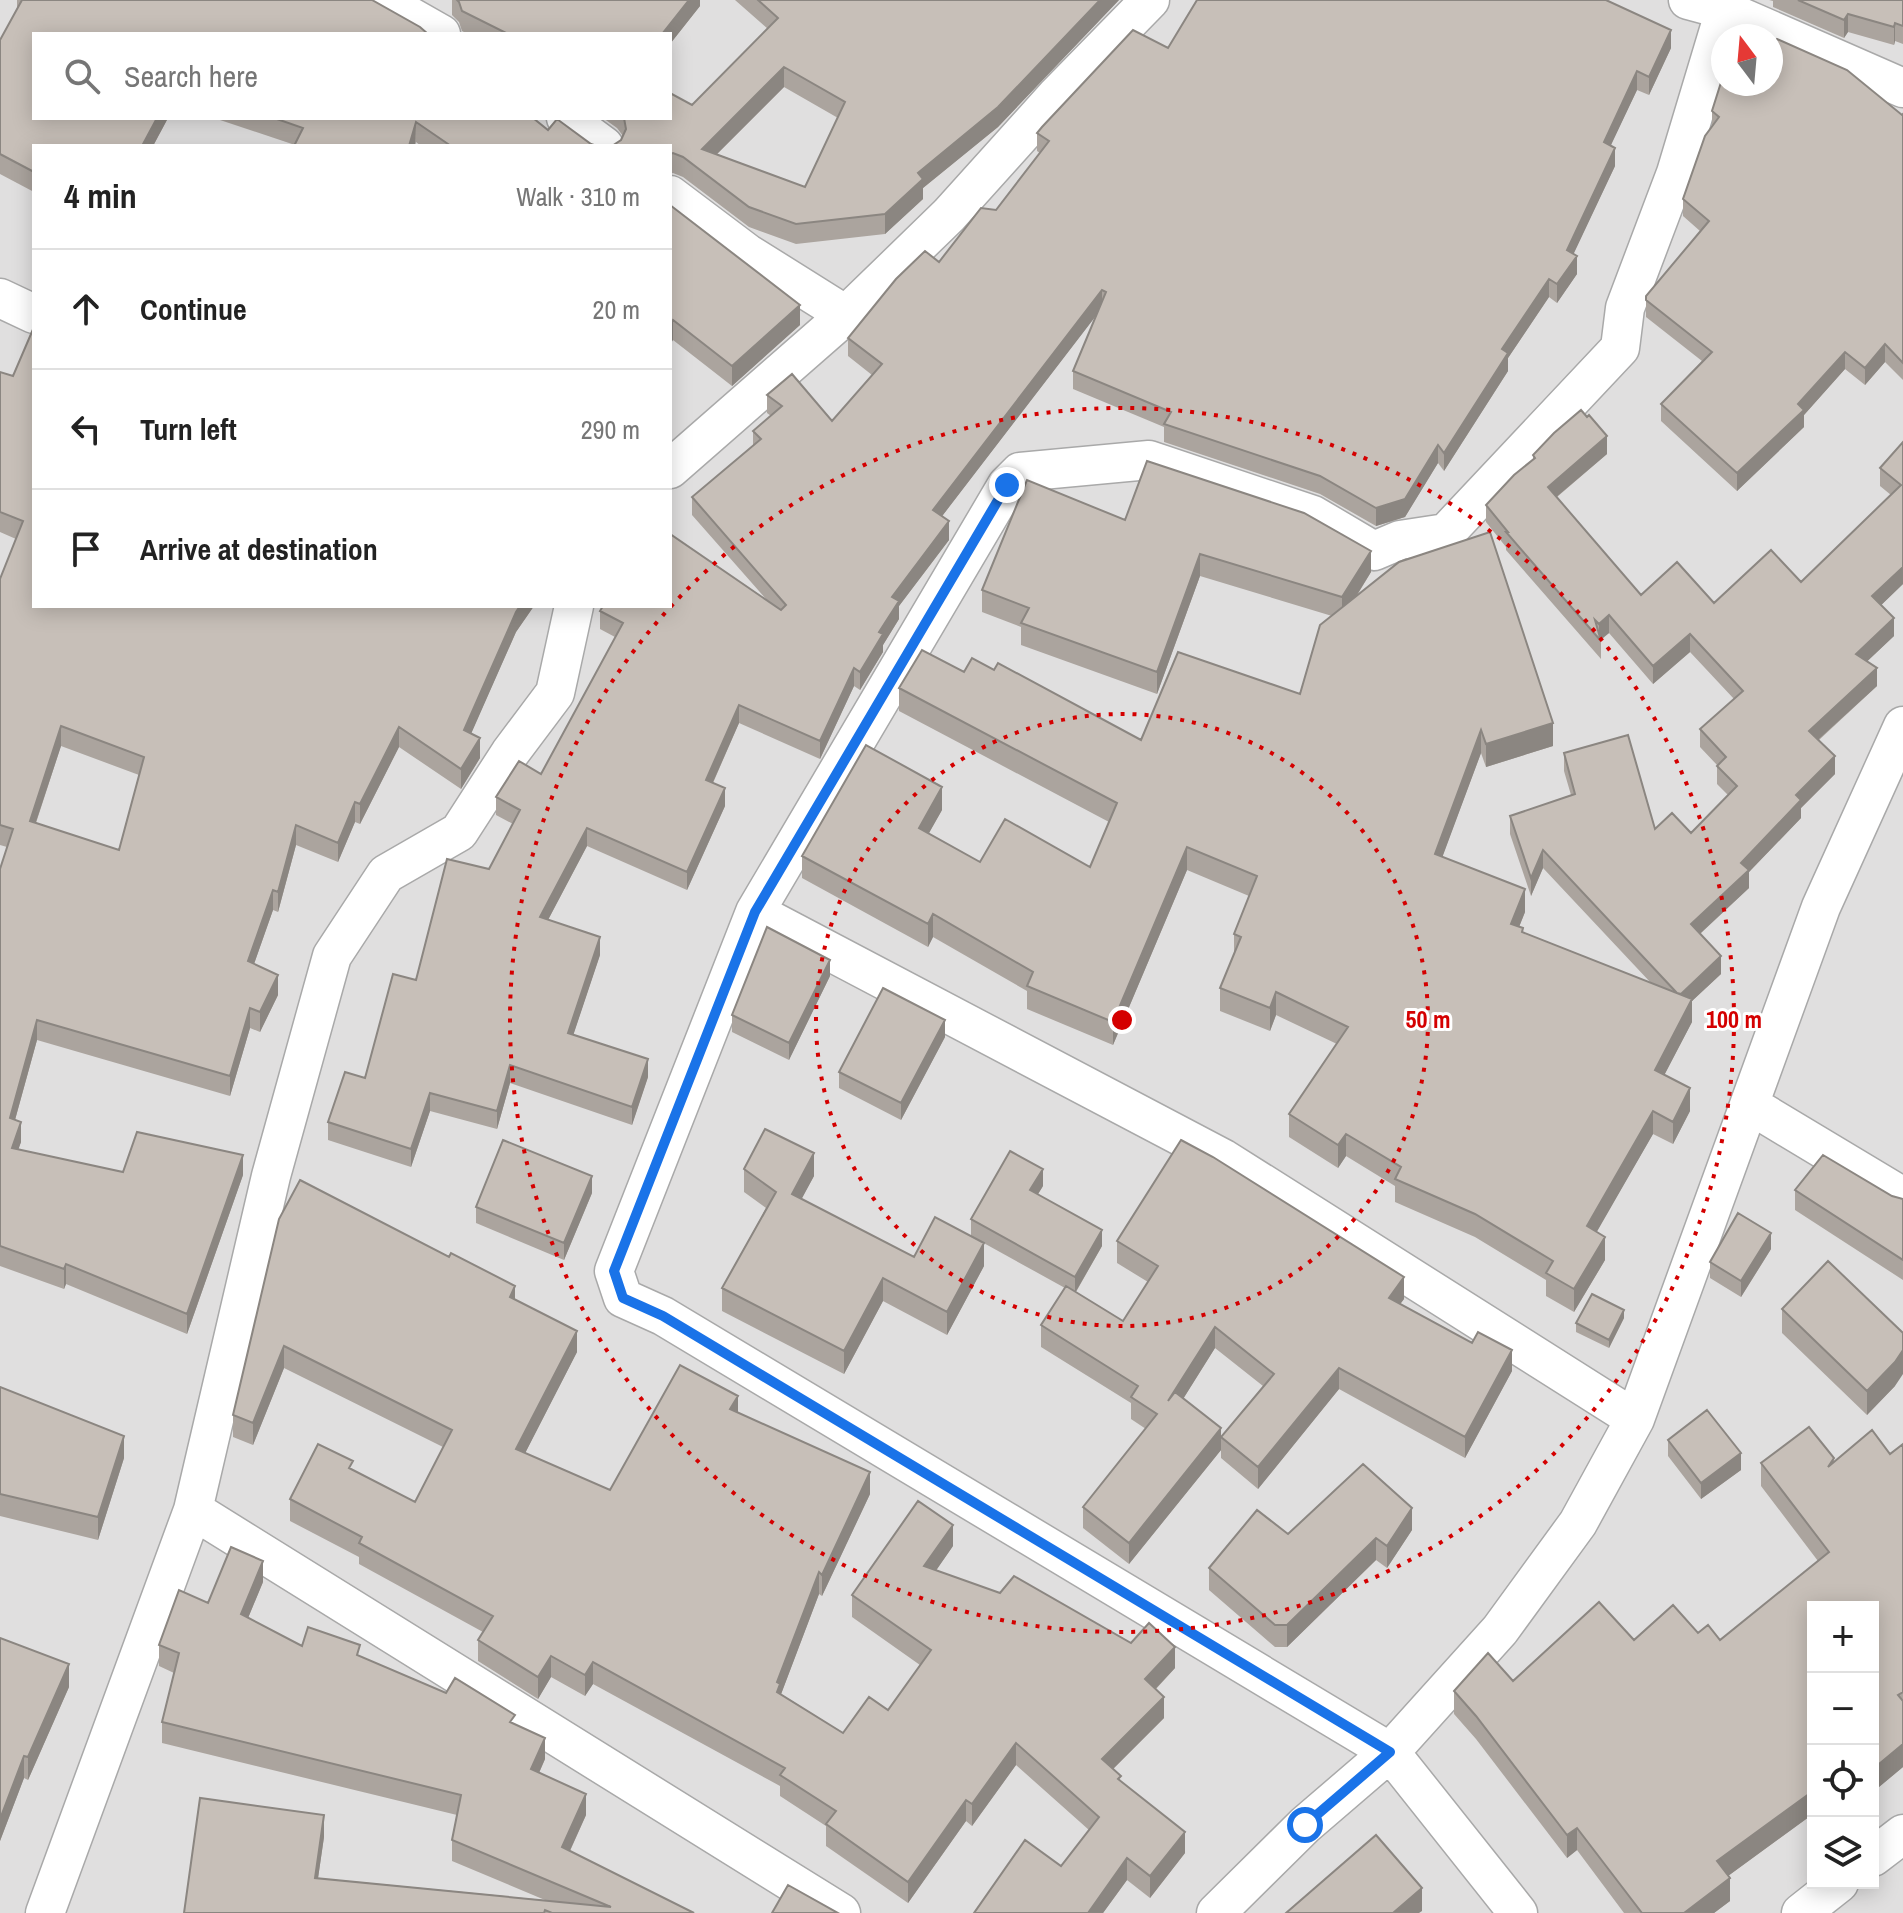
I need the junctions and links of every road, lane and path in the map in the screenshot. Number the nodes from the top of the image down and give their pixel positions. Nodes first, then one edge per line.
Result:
1 (381, 0) edge
2 (1150, 0) edge
3 (1688, 0) edge
4 (1725, 10) junction
5 (437, 32) edge
6 (1903, 88) edge
7 (569, 120) edge
8 (601, 144) edge
9 (672, 197) edge
10 (0, 298) edge
11 (32, 313) edge
12 (846, 315) junction
13 (672, 467) edge
14 (574, 608) edge
15 (1903, 726) edge
16 (755, 912) junction
17 (1750, 1105) junction
18 (1903, 1197) edge
19 (1635, 1419) junction
20 (193, 1510) junction
21 (1390, 1752) junction
22 (1903, 1834) edge
23 (1879, 1852) edge
24 (1831, 1889) edge
25 (45, 1913) edge
26 (841, 1913) edge
27 (1216, 1913) edge
28 (1518, 1913) edge
29 (1801, 1913) edge

1 - 5 street
2 - 12 street
3 - 4 street
4 - 6 street
4 - 16 street
7 - 8 street
9 - 12 street
10 - 11 street
12 - 13 street
14 - 20 street
15 - 17 street
16 - 19 street
16 - 21 street
17 - 18 street
17 - 19 street
19 - 21 street
20 - 25 street
20 - 26 street
21 - 27 street
21 - 28 street
22 - 23 street
24 - 29 street

